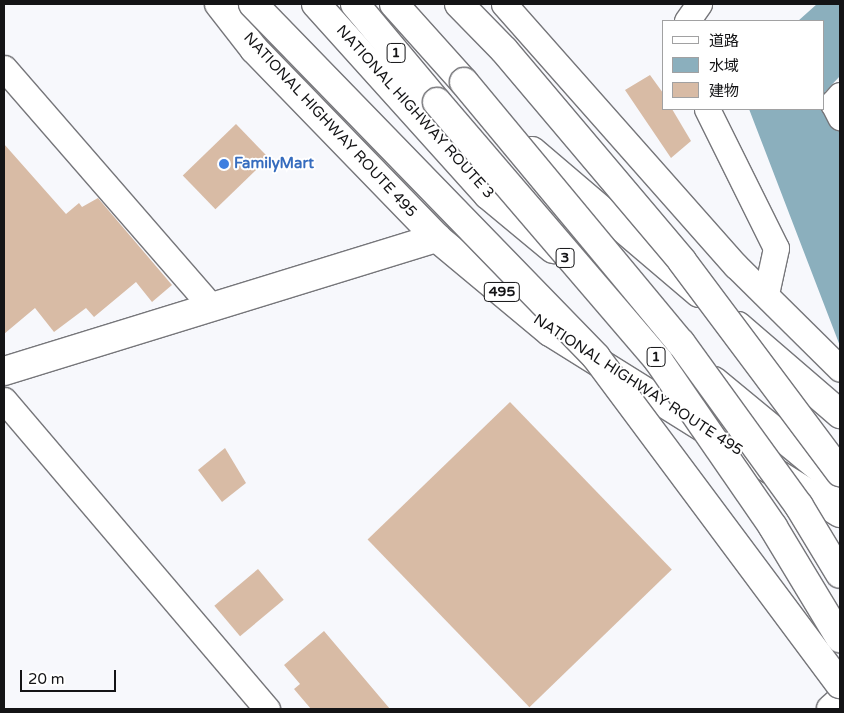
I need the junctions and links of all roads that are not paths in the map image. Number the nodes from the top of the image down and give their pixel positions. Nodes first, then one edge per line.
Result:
1 (219, 4) edge
2 (253, 4) edge
3 (316, 4) edge
4 (355, 4) edge
5 (394, 4) edge
6 (402, 4) edge
7 (459, 4) edge
8 (504, 4) edge
9 (699, 4) edge
10 (689, 20) edge
11 (4, 68) edge
12 (840, 96) edge
13 (707, 110) edge
14 (840, 117) edge
15 (437, 238) junction
16 (766, 294) junction
17 (211, 306) junction
18 (840, 369) edge
19 (4, 371) edge
20 (4, 400) edge
21 (840, 414) edge
22 (840, 472) edge
23 (840, 485) edge
24 (840, 513) edge
25 (840, 574) edge
26 (840, 638) edge
27 (840, 684) edge
28 (840, 701) edge
29 (267, 709) edge
30 (830, 709) edge

1 - 15 main road, NATIONAL HIGHWAY ROUTE 495 / 495
2 - 27 main road, bridge
3 - 23 main road, NATIONAL HIGHWAY ROUTE 3 / 3
4 - 26 main road, 1, bridge
5 - 25 main road, 1, bridge
6 - 21 main road
7 - 22 main road, bridge
8 - 16 street
9 - 10 street
11 - 17 street
12 - 14 street
13 - 16 street
15 - 17 main road
15 - 24 main road, NATIONAL HIGHWAY ROUTE 495 / 495
16 - 18 street
17 - 19 main road
20 - 29 street
28 - 30 main road

